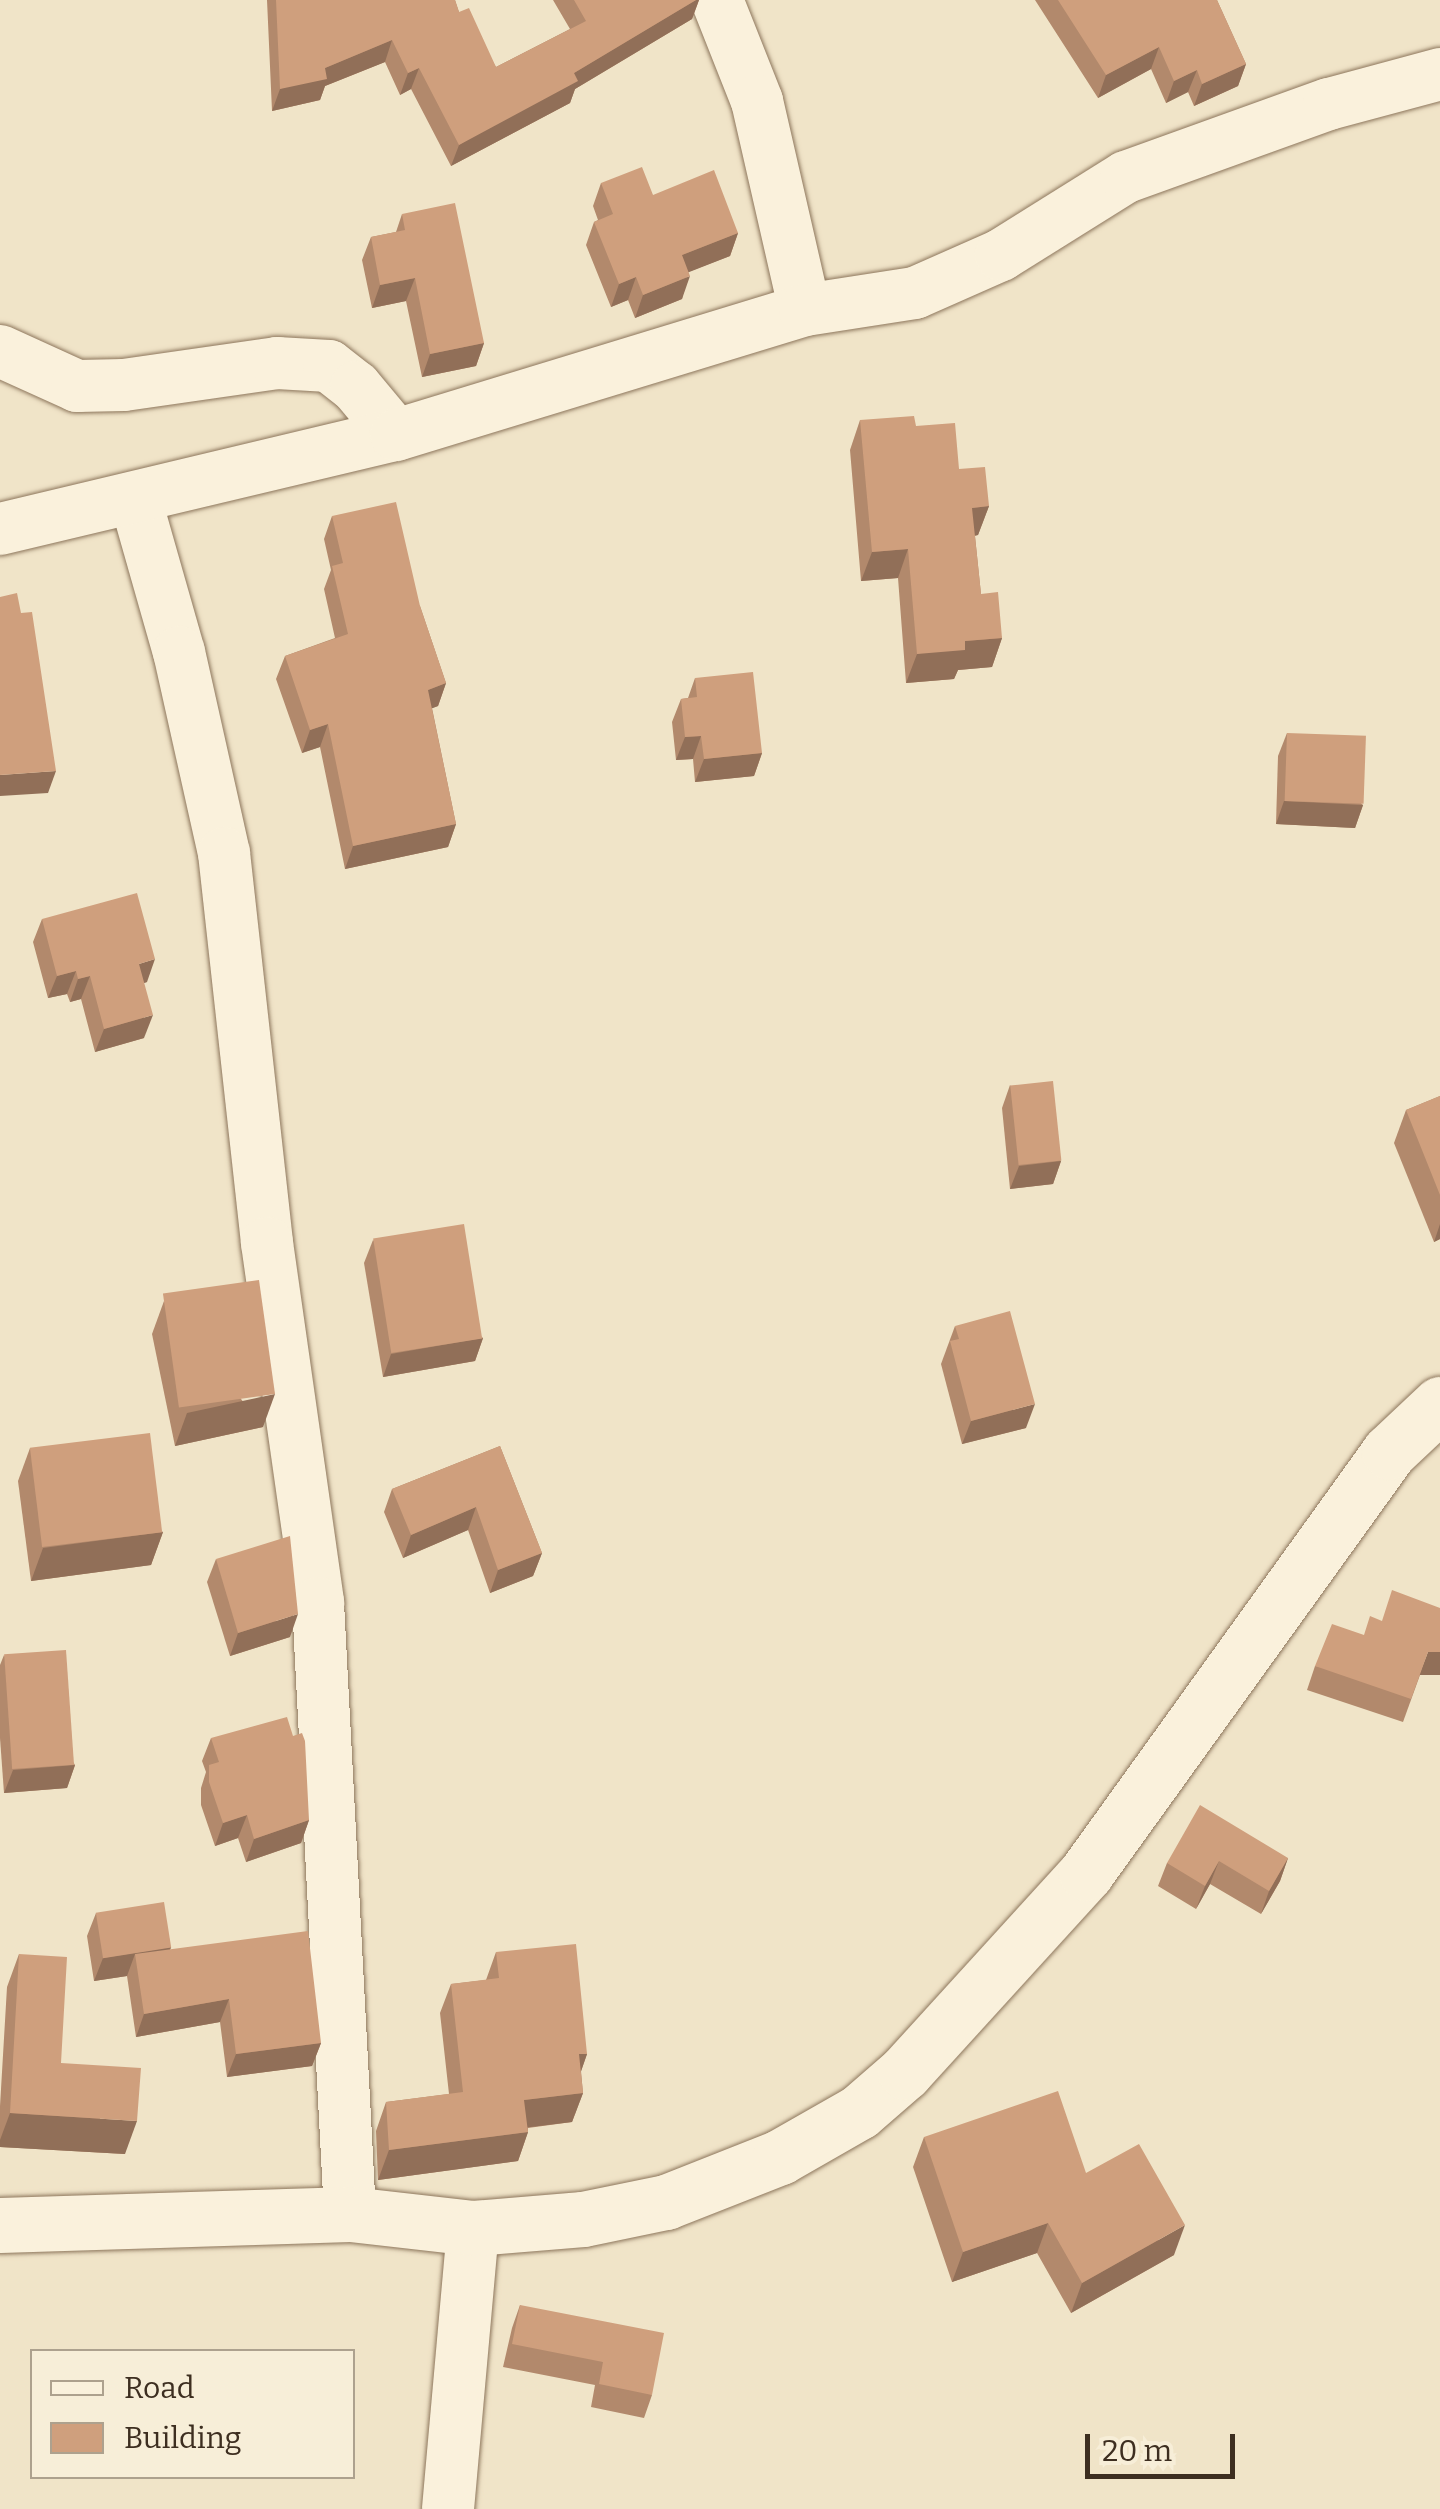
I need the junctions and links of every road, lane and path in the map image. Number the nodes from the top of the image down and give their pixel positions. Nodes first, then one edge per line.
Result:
1 (716, 0) edge
2 (1440, 74) edge
3 (804, 310) junction
4 (0, 351) edge
5 (396, 435) junction
6 (135, 498) junction
7 (0, 529) edge
8 (1440, 1404) edge
9 (350, 2214) junction
10 (0, 2225) edge
11 (472, 2228) junction
12 (448, 2509) edge

1 - 3 street
2 - 3 street
3 - 5 street
4 - 5 street
5 - 6 street
6 - 7 street
6 - 9 street
8 - 11 street
9 - 10 street
9 - 11 street
11 - 12 street

